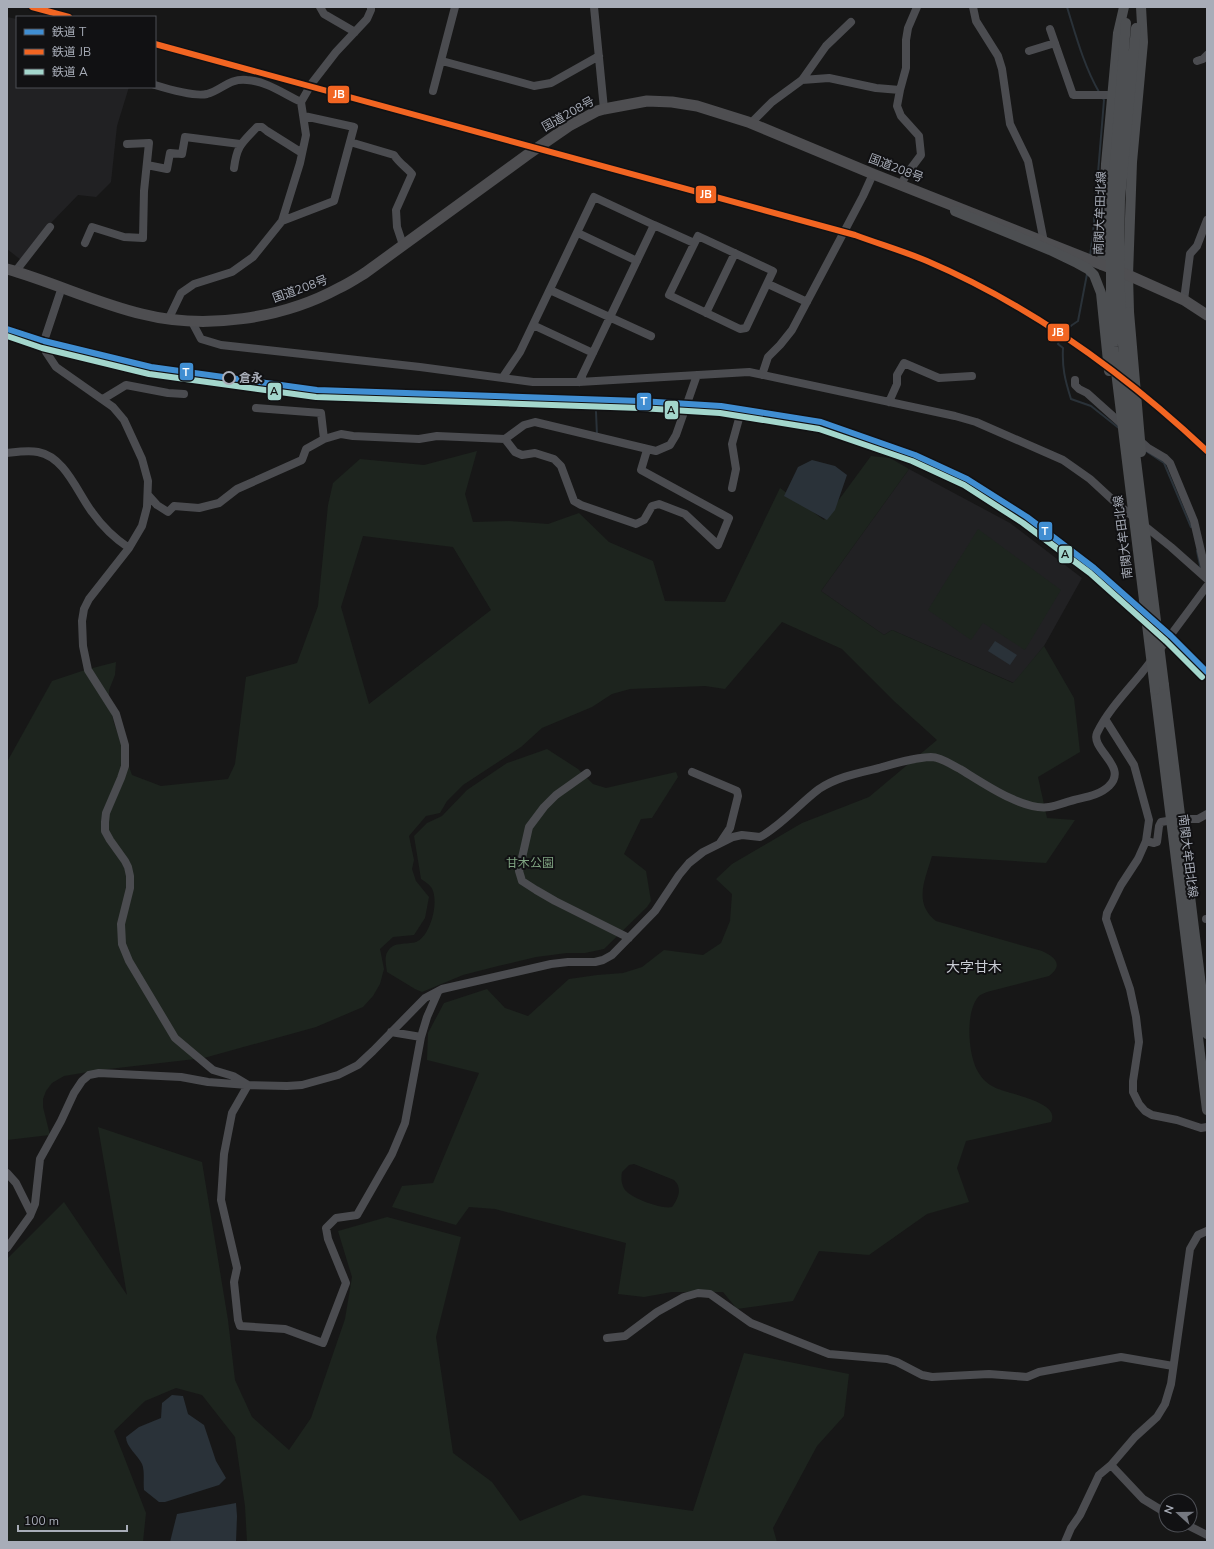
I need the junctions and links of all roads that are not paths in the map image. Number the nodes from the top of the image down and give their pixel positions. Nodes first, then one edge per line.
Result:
1 (320, 7) edge
2 (370, 7) edge
3 (456, 7) edge
4 (594, 7) edge
5 (917, 7) edge
6 (972, 7) edge
7 (1124, 7) edge
8 (1128, 7) edge
9 (1138, 7) edge
10 (1142, 7) edge
11 (851, 22) dead end
12 (1050, 29) dead end
13 (355, 32) junction
14 (1055, 43) junction
15 (1029, 51) dead end
16 (1207, 55) edge
17 (599, 56) junction
18 (442, 61) junction
19 (1196, 61) dead end
20 (802, 80) junction
21 (156, 85) edge
22 (900, 90) junction
23 (433, 91) dead end
24 (1112, 95) junction
25 (301, 102) junction
26 (604, 109) junction
27 (304, 116) junction
28 (751, 123) junction
29 (350, 142) junction
30 (127, 144) dead end
31 (240, 144) junction
32 (302, 153) junction
33 (147, 165) junction
34 (234, 168) dead end
35 (873, 174) junction
36 (905, 186) junction
37 (1207, 220) edge
38 (282, 221) junction
39 (654, 225) junction
40 (50, 227) dead end
41 (578, 233) junction
42 (1044, 242) junction
43 (85, 243) dead end
44 (694, 243) junction
45 (403, 246) junction
46 (735, 253) junction
47 (637, 261) junction
48 (1102, 265) junction
49 (11, 270) edge
50 (1128, 275) junction
51 (768, 284) junction
52 (62, 287) junction
53 (550, 290) junction
54 (1184, 300) junction
55 (807, 302) junction
56 (706, 313) junction
57 (1207, 315) edge
58 (610, 317) junction
59 (169, 318) junction
60 (192, 322) junction
61 (533, 325) junction
62 (651, 336) dead end
63 (593, 353) junction
64 (697, 374) junction
65 (762, 375) junction
66 (972, 376) dead end
67 (503, 377) junction
68 (1075, 380) dead end
69 (579, 382) junction
70 (184, 394) dead end
71 (103, 399) junction
72 (889, 402) junction
73 (256, 408) dead end
74 (685, 408) junction
75 (505, 438) junction
76 (324, 439) junction
77 (647, 450) junction
78 (7, 452) edge
79 (1127, 465) junction
80 (732, 488) dead end
81 (148, 495) junction
82 (1141, 502) junction
83 (129, 548) junction
84 (1207, 578) edge
85 (1207, 586) edge
86 (1105, 719) junction
87 (692, 772) dead end
88 (587, 773) dead end
89 (1207, 814) edge
90 (1176, 820) junction
91 (1146, 841) junction
92 (719, 843) junction
93 (629, 938) junction
94 (438, 992) junction
95 (390, 1032) junction
96 (1207, 1034) edge
97 (421, 1037) junction
98 (248, 1085) junction
99 (1207, 1110) edge
100 (1207, 1127) edge
101 (7, 1173) edge
102 (31, 1213) junction
103 (1207, 1231) edge
104 (7, 1248) edge
105 (607, 1338) dead end
106 (1173, 1366) junction
107 (1111, 1465) junction
108 (1158, 1508) edge
109 (1198, 1530) edge
110 (1207, 1535) edge
111 (1065, 1542) edge

1 - 13 street
2 - 13 street
3 - 18 street
4 - 17 street
5 - 22 street
6 - 42 street
7 - 24 main road
8 - 79 main road, 南関大牟田北線, bridge
9 - 82 main road, 南関大牟田北線, bridge
10 - 50 main road
11 - 20 street
12 - 14 street
13 - 25 street
14 - 15 street
14 - 24 street
16 - 19 street
17 - 18 street
17 - 26 street
18 - 23 street
20 - 22 street
20 - 28 street
21 - 25 street
22 - 36 street
24 - 48 main road
25 - 27 street
26 - 28 highway, 国道208号
26 - 45 highway, 国道208号
27 - 29 street
27 - 32 street
28 - 35 highway, 国道208号
29 - 38 street
29 - 45 street
30 - 33 street
31 - 32 street
31 - 33 street
31 - 34 street
32 - 38 street
33 - 43 street
35 - 36 highway, 国道208号
35 - 55 street
36 - 42 highway, 国道208号
36 - 79 main road, bridge
37 - 54 street
38 - 59 street
39 - 41 street
39 - 44 street
39 - 47 street
40 - 49 street
41 - 47 street
41 - 53 street
42 - 48 highway, 国道208号
44 - 46 street
44 - 56 street
45 - 60 highway, 国道208号
46 - 51 street
46 - 56 street
47 - 58 street
48 - 50 highway, 国道208号
49 - 52 highway, 国道208号
50 - 54 highway, 国道208号
50 - 82 main road, bridge
51 - 55 street
51 - 56 street
52 - 59 highway, 国道208号
52 - 71 street
53 - 58 street
53 - 61 street
54 - 57 highway, 国道208号
55 - 65 street
58 - 62 street
58 - 63 street
59 - 60 highway, 国道208号
60 - 67 street
61 - 63 street
61 - 67 street
63 - 69 street
64 - 65 street
64 - 69 street
64 - 74 street
65 - 72 street
66 - 72 street
67 - 69 street
68 - 84 street
70 - 71 street
71 - 81 street
72 - 84 street
73 - 76 street
74 - 77 street
74 - 80 street
75 - 76 street
75 - 77 street
75 - 77 street
76 - 81 street
78 - 83 street
79 - 90 main road, 南関大牟田北線, bridge
81 - 83 street
82 - 90 main road, 南関大牟田北線, bridge
83 - 98 street
85 - 86 street
86 - 91 street
86 - 92 street
87 - 92 street
88 - 93 street
89 - 90 street
90 - 91 street
90 - 96 main road, 南関大牟田北線
90 - 99 main road, 南関大牟田北線
91 - 100 street
92 - 93 street
93 - 94 street
94 - 95 street
94 - 97 street
95 - 97 street
95 - 98 street
97 - 98 street
98 - 102 street
101 - 102 street
102 - 104 street
103 - 106 street
105 - 106 street
106 - 107 street
107 - 108 street
107 - 111 street
109 - 110 street

